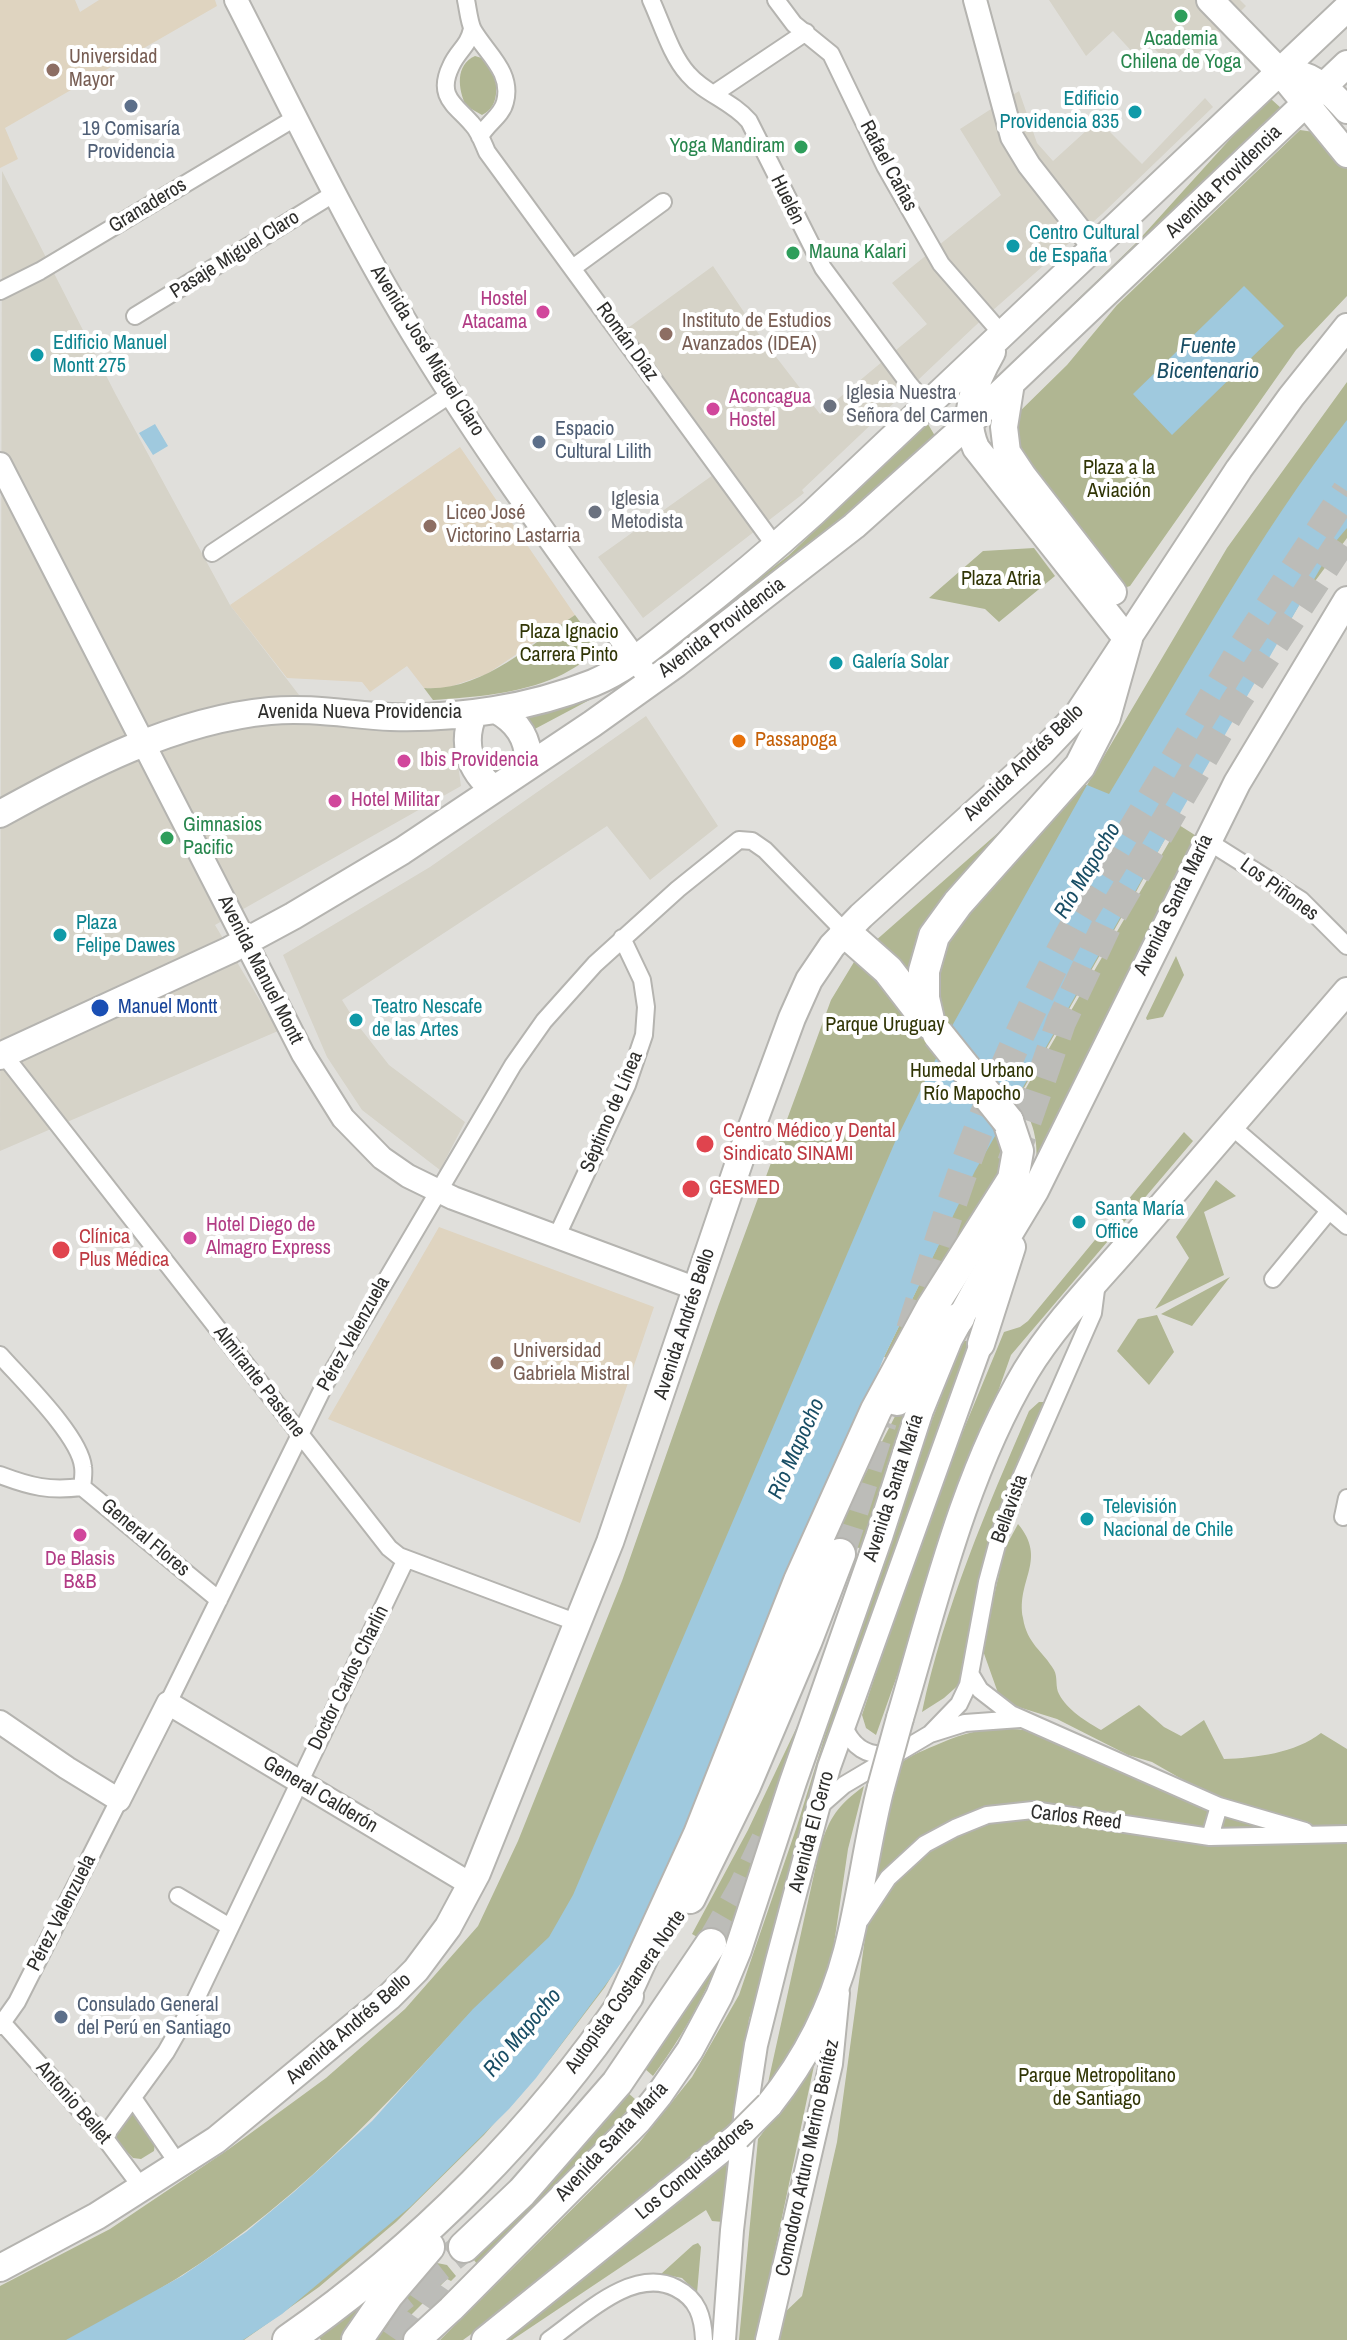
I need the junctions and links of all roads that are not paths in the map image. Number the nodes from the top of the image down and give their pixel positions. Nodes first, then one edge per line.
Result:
1 (236, 0) edge
2 (466, 0) edge
3 (651, 0) edge
4 (776, 0) edge
5 (975, 0) edge
6 (1210, 0) edge
7 (1347, 8) edge
8 (472, 29) junction
9 (806, 32) junction
10 (1347, 64) edge
11 (1280, 72) junction
12 (715, 93) junction
13 (1315, 95) junction
14 (1347, 110) edge
15 (295, 118) junction
16 (480, 137) junction
17 (1347, 154) edge
18 (335, 193) junction
19 (663, 202) dead end
20 (1094, 248) junction
21 (574, 267) junction
22 (0, 291) edge
23 (135, 316) dead end
24 (1347, 327) edge
25 (1002, 334) junction
26 (1011, 383) junction
27 (451, 394) junction
28 (927, 405) junction
29 (969, 423) junction
30 (0, 464) edge
31 (776, 547) junction
32 (212, 553) dead end
33 (1347, 600) edge
34 (1133, 631) junction
35 (635, 659) junction
36 (652, 682) junction
37 (485, 712) junction
38 (143, 743) junction
39 (528, 766) junction
40 (494, 789) junction
41 (0, 814) edge
42 (1206, 840) junction
43 (845, 932) junction
44 (622, 938) junction
45 (245, 943) junction
46 (1347, 946) edge
47 (1347, 991) edge
48 (934, 1029) junction
49 (2, 1055) edge
50 (1231, 1126) junction
51 (437, 1191) junction
52 (1329, 1211) junction
53 (1021, 1217) junction
54 (1347, 1226) edge
55 (556, 1238) junction
56 (1273, 1279) dead end
57 (1097, 1282) junction
58 (697, 1289) junction
59 (959, 1318) junction
60 (981, 1344) junction
61 (0, 1355) edge
62 (301, 1435) junction
63 (849, 1469) junction
64 (0, 1475) edge
65 (82, 1487) junction
66 (1347, 1498) edge
67 (1343, 1517) dead end
68 (840, 1554) tunnel mouth
69 (406, 1559) junction
70 (219, 1600) junction
71 (578, 1623) junction
72 (971, 1675) junction
73 (168, 1703) junction
74 (900, 1718) joint
75 (1023, 1719) junction
76 (0, 1722) edge
77 (844, 1726) junction
78 (930, 1734) junction
79 (895, 1753) junction
80 (299, 1782) junction
81 (119, 1800) junction
82 (1219, 1806) junction
83 (816, 1810) junction
84 (1318, 1834) junction
85 (1347, 1834) edge
86 (1210, 1837) junction
87 (472, 1885) junction
88 (178, 1896) dead end
89 (230, 1927) junction
90 (850, 1938) junction
91 (711, 1944) tunnel mouth
92 (840, 1974) junction
93 (618, 2011) junction
94 (1, 2023) edge
95 (133, 2098) junction
96 (104, 2137) junction
97 (506, 2147) junction
98 (179, 2165) junction
99 (142, 2188) junction
100 (464, 2247) tunnel mouth
101 (0, 2268) edge
102 (288, 2340) edge
103 (357, 2340) edge
104 (417, 2340) edge
105 (485, 2340) edge
106 (549, 2340) edge
107 (704, 2340) edge
108 (724, 2340) edge
109 (767, 2340) edge

1 - 15 street, Avenida José Miguel Claro
2 - 8 street
3 - 12 street, Huelén
4 - 9 street, Rafael Cañas
5 - 20 street
6 - 11 main road
7 - 11 main road, Avenida Providencia
8 - 16 street
8 - 16 street, Román Díaz
9 - 12 street
9 - 25 street, Rafael Cañas
10 - 13 main road, Avenida Providencia
11 - 13 main road
11 - 20 main road, Avenida Providencia
12 - 28 street, Huelén
13 - 14 main road
13 - 17 main road
13 - 26 main road, Avenida Providencia
15 - 18 street, Avenida José Miguel Claro
15 - 22 street, Granaderos
16 - 21 street, Román Díaz
18 - 23 street, Pasaje Miguel Claro
18 - 27 street, Avenida José Miguel Claro
19 - 21 street
20 - 25 main road, Avenida Providencia
21 - 31 street, Román Díaz
24 - 34 main road, Avenida Andrés Bello
25 - 28 main road, Avenida Providencia
25 - 29 main road
26 - 29 main road, Avenida Providencia
26 - 34 main road
27 - 32 street
27 - 35 street, Avenida José Miguel Claro
28 - 31 main road, Avenida Providencia
29 - 34 main road
29 - 36 main road, Avenida Providencia
30 - 38 street, Avenida Manuel Montt
31 - 35 main road, Avenida Providencia
33 - 42 main road, Avenida Santa María
34 - 43 main road, Avenida Andrés Bello
34 - 48 highway
35 - 36 street, Avenida José Miguel Claro
35 - 37 main road, Avenida Nueva Providencia
36 - 39 main road, Avenida Providencia
37 - 38 main road, Avenida Nueva Providencia
37 - 39 main road
37 - 40 main road
38 - 41 main road, Avenida Nueva Providencia
38 - 45 street, Avenida Manuel Montt
39 - 40 main road, Avenida Providencia
40 - 45 main road, Avenida Providencia
42 - 46 street, Los Piñones
42 - 53 main road, Avenida Santa María
43 - 44 street, Pérez Valenzuela
43 - 48 highway
43 - 58 main road, Avenida Andrés Bello
44 - 51 street, Pérez Valenzuela
44 - 55 street, Séptimo de Línea
45 - 49 main road, Avenida Providencia
45 - 51 street, Avenida Manuel Montt
47 - 50 main road, Bellavista
48 - 63 highway, bridge
49 - 62 street, Almirante Pastene
50 - 52 street
50 - 57 main road, Bellavista
51 - 55 street, Avenida Manuel Montt
51 - 62 street, Pérez Valenzuela
52 - 54 street
52 - 56 street
53 - 59 main road, Avenida Santa María
53 - 60 main road
55 - 58 street, Avenida Manuel Montt
57 - 72 street, Bellavista
57 - 74 main road, Bellavista
58 - 71 main road, Avenida Andrés Bello
59 - 60 main road
59 - 63 highway
59 - 104 main road, Avenida Santa María
60 - 77 street, Avenida El Cerro
61 - 65 street, General Flores
62 - 69 street, Almirante Pastene
62 - 70 street, Pérez Valenzuela
63 - 93 highway
64 - 65 street
65 - 70 street, General Flores
66 - 67 street
68 - 93 highway, Autopista Costanera Norte
69 - 71 street, Almirante Pastene
69 - 80 street, Doctor Carlos Charlin
70 - 73 street, Pérez Valenzuela
71 - 87 main road, Avenida Andrés Bello
72 - 75 street
72 - 78 street, Bellavista
73 - 80 street, General Calderón
73 - 81 street, Pérez Valenzuela
74 - 90 main road, Los Conquistadores, bridge
75 - 78 street
75 - 82 street
76 - 81 street
77 - 79 street
77 - 83 street, Avenida El Cerro
78 - 79 street
79 - 83 street
80 - 87 street, General Calderón
80 - 89 street, Doctor Carlos Charlin
81 - 94 street, Pérez Valenzuela
82 - 84 street
82 - 86 street
83 - 108 street, Avenida El Cerro
84 - 85 street
84 - 86 street, Carlos Reed
86 - 90 street, Carlos Reed
87 - 98 main road, Avenida Andrés Bello
88 - 89 street
89 - 95 street, Doctor Carlos Charlin
90 - 92 main road, Los Conquistadores
91 - 100 highway, Autopista Costanera Norte
92 - 105 main road, Los Conquistadores, bridge
92 - 109 street, Comodoro Arturo Merino Benítez
93 - 97 highway, Autopista Costanera Norte
94 - 96 street, Antonio Bellet
95 - 96 street, Doctor Carlos Charlin
95 - 98 street
96 - 99 street, Antonio Bellet
97 - 102 highway, Autopista Costanera Norte
97 - 103 highway
98 - 99 main road, Avenida Andrés Bello
99 - 101 main road, Avenida Andrés Bello
106 - 107 street

